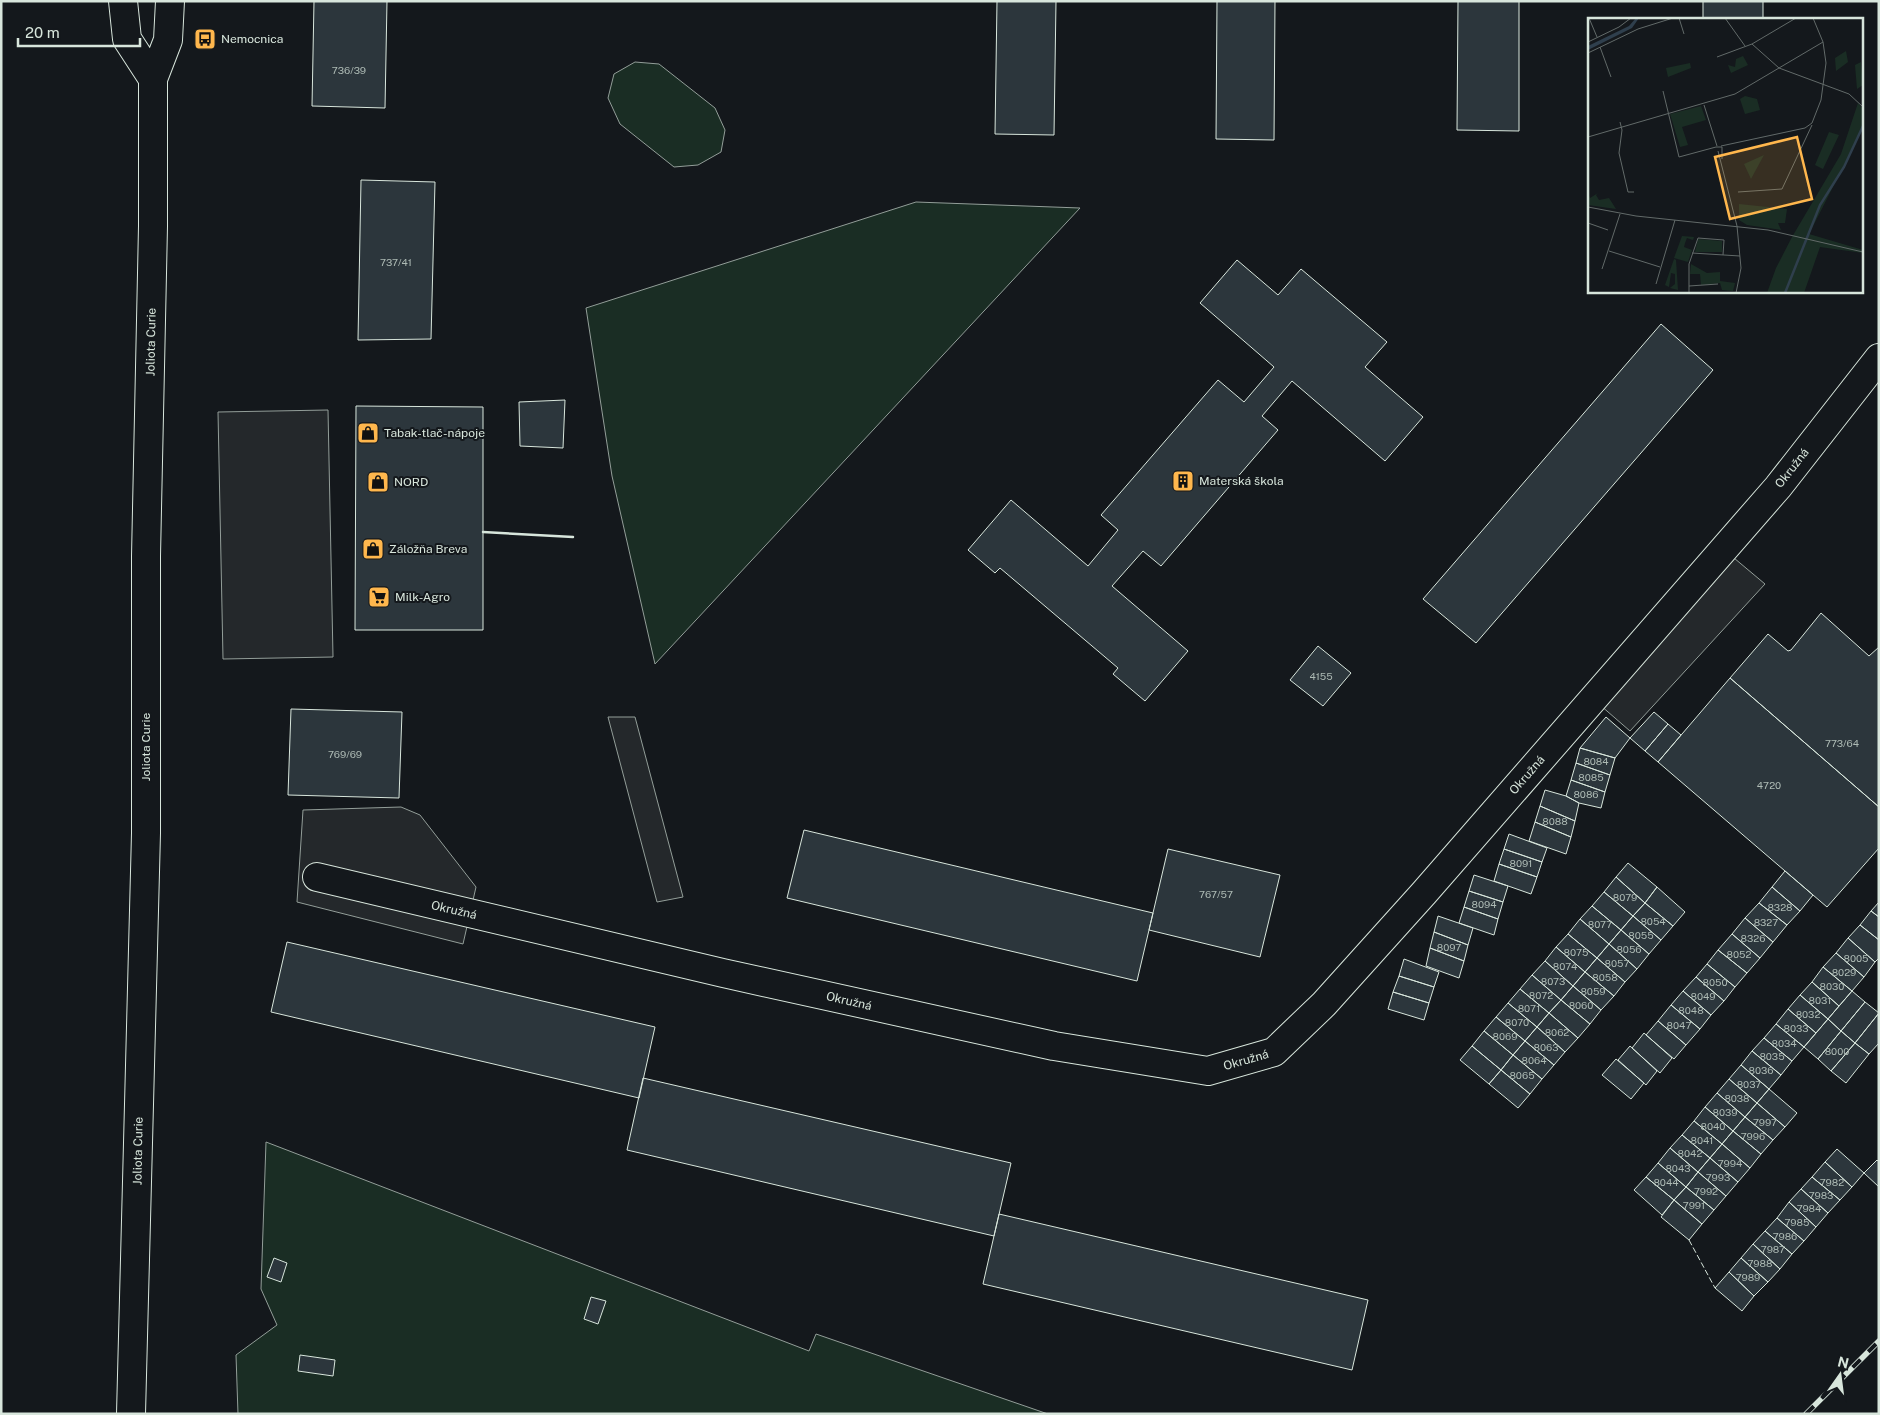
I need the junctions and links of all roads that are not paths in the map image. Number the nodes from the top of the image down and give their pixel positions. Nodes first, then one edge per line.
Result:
1 (123, 1) edge
2 (170, 1) edge
3 (153, 79) junction
4 (1879, 358) edge
5 (318, 878) dead end
6 (131, 1414) edge

1 - 3 street
2 - 3 street, Joliota Curie
3 - 6 street, Joliota Curie
4 - 5 street, Okružná

